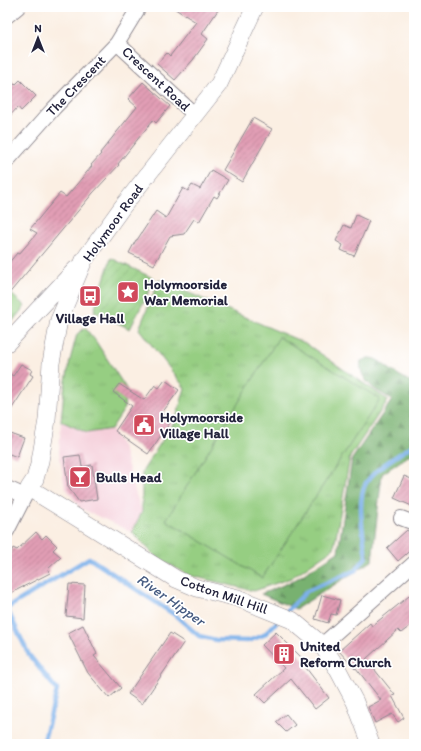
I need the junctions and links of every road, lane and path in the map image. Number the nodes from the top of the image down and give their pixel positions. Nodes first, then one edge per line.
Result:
1 (18, 7) edge
2 (139, 7) edge
3 (255, 7) edge
4 (7, 16) edge
5 (117, 43) junction
6 (195, 115) junction
7 (7, 161) edge
8 (84, 260) junction
9 (7, 343) edge
10 (7, 488) edge
11 (27, 492) junction
12 (401, 518) dead end
13 (414, 523) edge
14 (7, 530) edge
15 (414, 563) edge
16 (322, 644) junction
17 (371, 744) edge

1 - 4 street
2 - 5 street, The Crescent
3 - 6 street, Holymoor Road
5 - 6 street, Crescent Road
5 - 7 street, The Crescent
6 - 8 street, Holymoor Road
8 - 9 street
8 - 11 street, Holymoor Road
10 - 11 street
11 - 14 street
11 - 16 street, Cotton Mill Hill
12 - 13 street
15 - 16 street
16 - 17 street, Cotton Mill Hill

